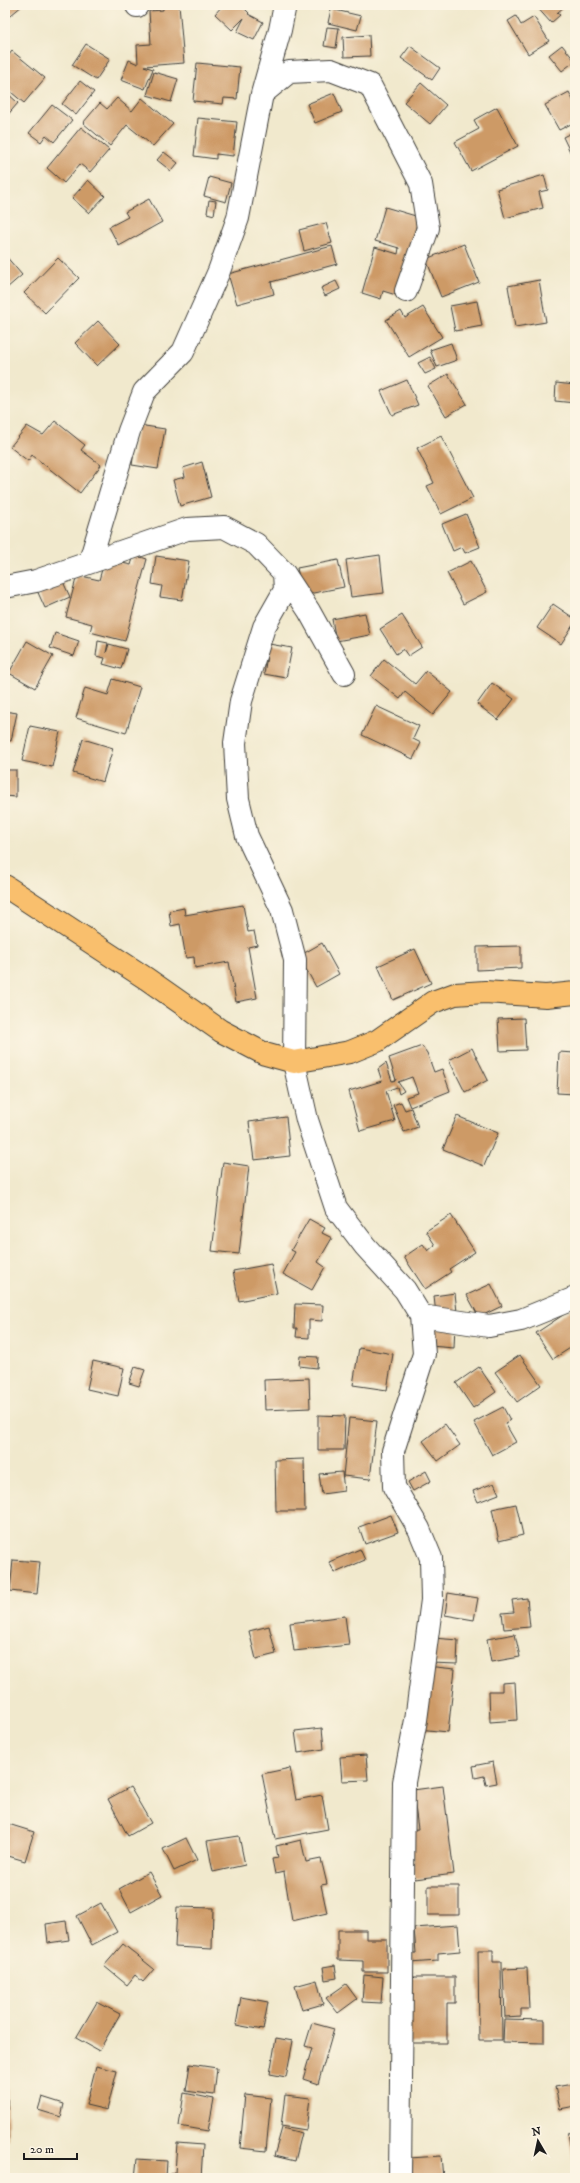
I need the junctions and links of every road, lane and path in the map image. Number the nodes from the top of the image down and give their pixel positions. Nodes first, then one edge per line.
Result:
1 (285, 5) edge
2 (262, 94) junction
3 (406, 291) dead end
4 (90, 561) junction
5 (284, 573) junction
6 (5, 587) edge
7 (344, 674) dead end
8 (5, 886) edge
9 (575, 993) edge
10 (294, 1062) junction
11 (575, 1298) edge
12 (421, 1316) junction
13 (400, 2178) edge

1 - 2 street
2 - 3 street
2 - 4 street
4 - 5 street
4 - 6 street
5 - 7 street
5 - 10 street
8 - 10 main road
9 - 10 main road
10 - 12 street
11 - 12 street
12 - 13 street

